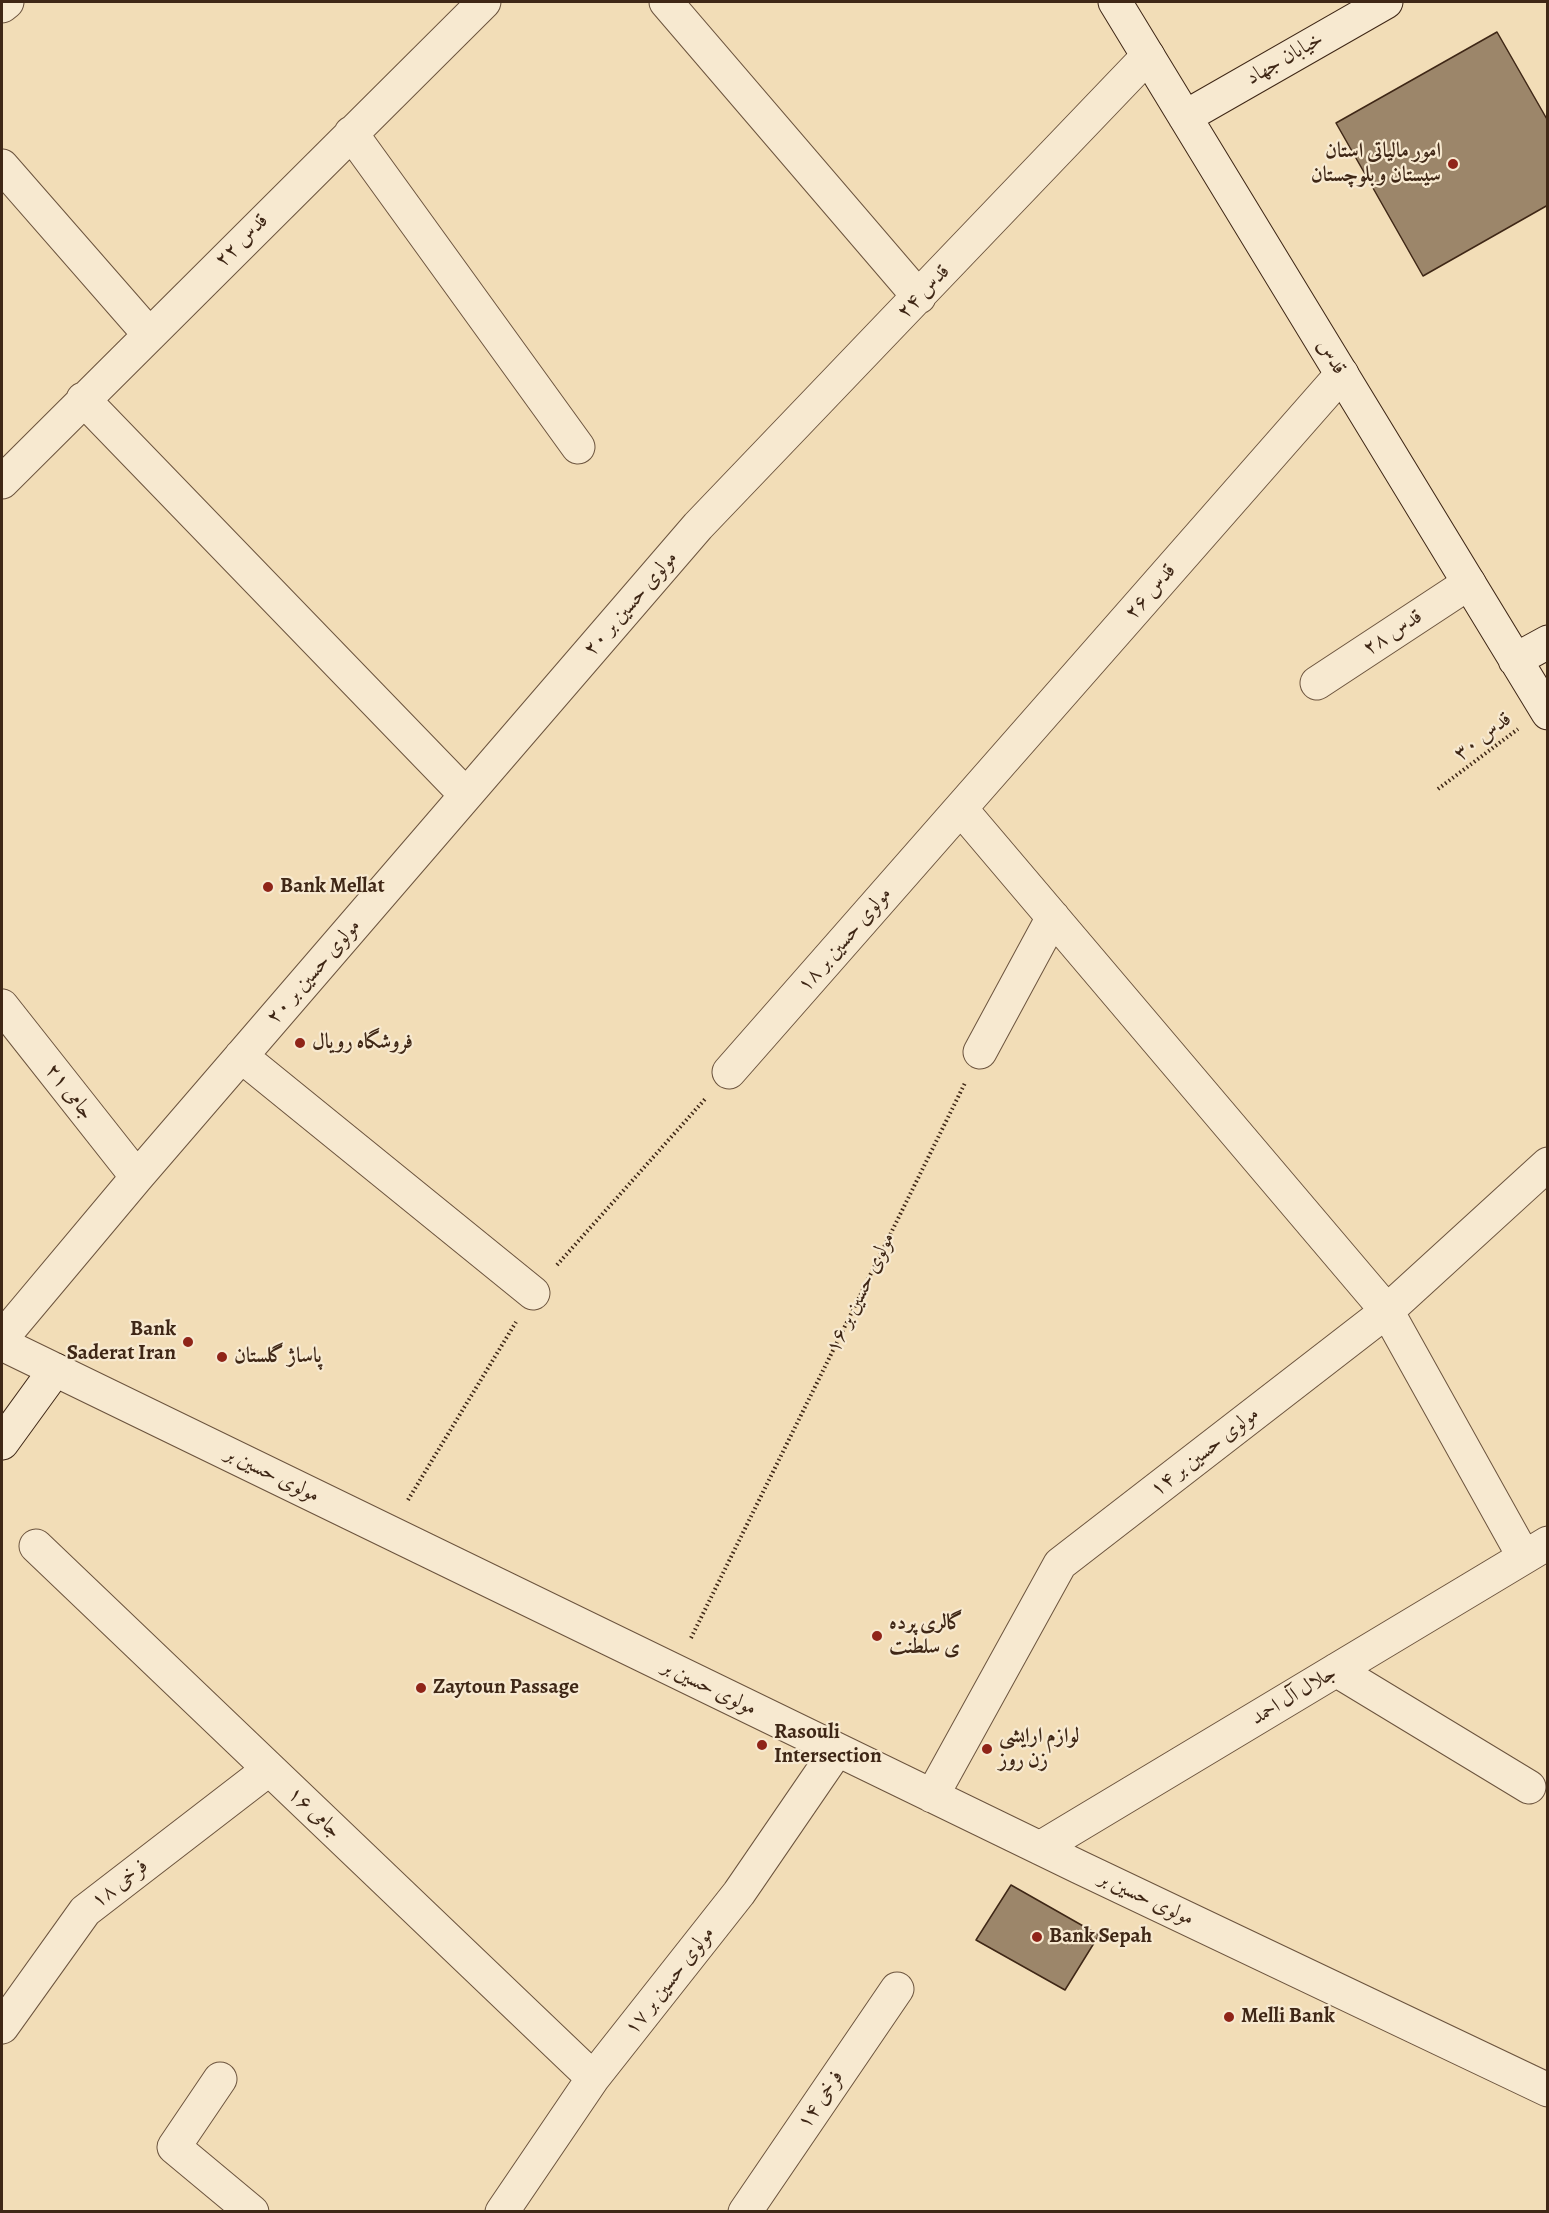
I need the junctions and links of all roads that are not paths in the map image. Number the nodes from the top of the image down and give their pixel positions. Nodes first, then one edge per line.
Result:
1 (7, 2) edge
2 (484, 2) edge
3 (666, 2) edge
4 (1115, 2) edge
5 (1386, 2) edge
6 (2, 6) edge
7 (1148, 57) junction
8 (1185, 117) junction
9 (351, 133) junction
10 (2, 166) edge
11 (919, 297) junction
12 (148, 333) junction
13 (1342, 374) junction
14 (83, 399) junction
15 (578, 447) dead end
16 (2, 482) edge
17 (698, 526) joint
18 (1469, 583) junction
19 (1548, 642) edge
20 (1515, 660) junction
21 (1317, 683) dead end
22 (1546, 711) edge
23 (466, 795) junction
24 (961, 809) junction
25 (1053, 917) junction
26 (2, 1006) edge
27 (980, 1052) road end
28 (241, 1056) junction
29 (729, 1072) dead end
30 (1548, 1164) edge
31 (136, 1177) junction
32 (533, 1293) dead end
33 (1387, 1311) junction
34 (2, 1338) edge
35 (2, 1344) edge
36 (55, 1370) junction
37 (2, 1443) edge
38 (36, 1546) dead end
39 (1536, 1550) edge
40 (1336, 1670) junction
41 (837, 1750) junction
42 (268, 1770) junction
43 (1529, 1787) dead end
44 (932, 1796) junction
45 (1040, 1848) junction
46 (897, 1989) dead end
47 (2, 2027) edge
48 (593, 2078) junction
49 (220, 2079) dead end
50 (1548, 2090) edge
51 (252, 2211) edge
52 (502, 2211) edge
53 (745, 2211) edge

1 - 6 street
2 - 9 street, قدس ۲۲
3 - 11 street
4 - 7 street, قدس
5 - 8 street, خیابان جهاد
7 - 8 street, قدس
7 - 11 street, قدس ۲۴
8 - 13 street, قدس
9 - 12 street, قدس ۲۲
9 - 15 street
10 - 12 street
11 - 17 street, قدس ۲۴
12 - 14 street, قدس ۲۲
13 - 18 street, قدس
13 - 24 street, قدس ۲۶
14 - 16 street, قدس ۲۲
14 - 23 street
17 - 23 street, مولوی حسین بر ۲۰
18 - 20 street, قدس
18 - 21 street, قدس ۲۸
19 - 20 street
20 - 22 street, قدس
23 - 28 street, مولوی حسین بر ۲۰
24 - 25 street
24 - 29 street, مولوی حسین بر ۱۸
25 - 27 street
25 - 33 street
26 - 31 street, جامی ۲۱
28 - 31 street, مولوی حسین بر ۲۰
28 - 32 street
30 - 33 street, مولوی حسین بر ۱۴
31 - 34 street, مولوی حسین بر ۲۰
33 - 39 street
33 - 44 street, مولوی حسین بر ۱۴
35 - 36 street, مولوی حسین بر
36 - 37 street
36 - 41 street, مولوی حسین بر
38 - 42 street, جامی ۱۶
39 - 40 street, جلال آل احمد
40 - 43 street
40 - 45 street, جلال آل احمد
41 - 44 street, مولوی حسین بر
41 - 48 street, مولوی حسین بر ۱۷
42 - 47 street, فرخی ۱۸
42 - 48 street, جامی ۱۶
44 - 45 street, مولوی حسین بر
45 - 50 street, مولوی حسین بر
46 - 53 street, فرخی ۱۴
48 - 52 street, مولوی حسین بر ۱۷
49 - 51 street

